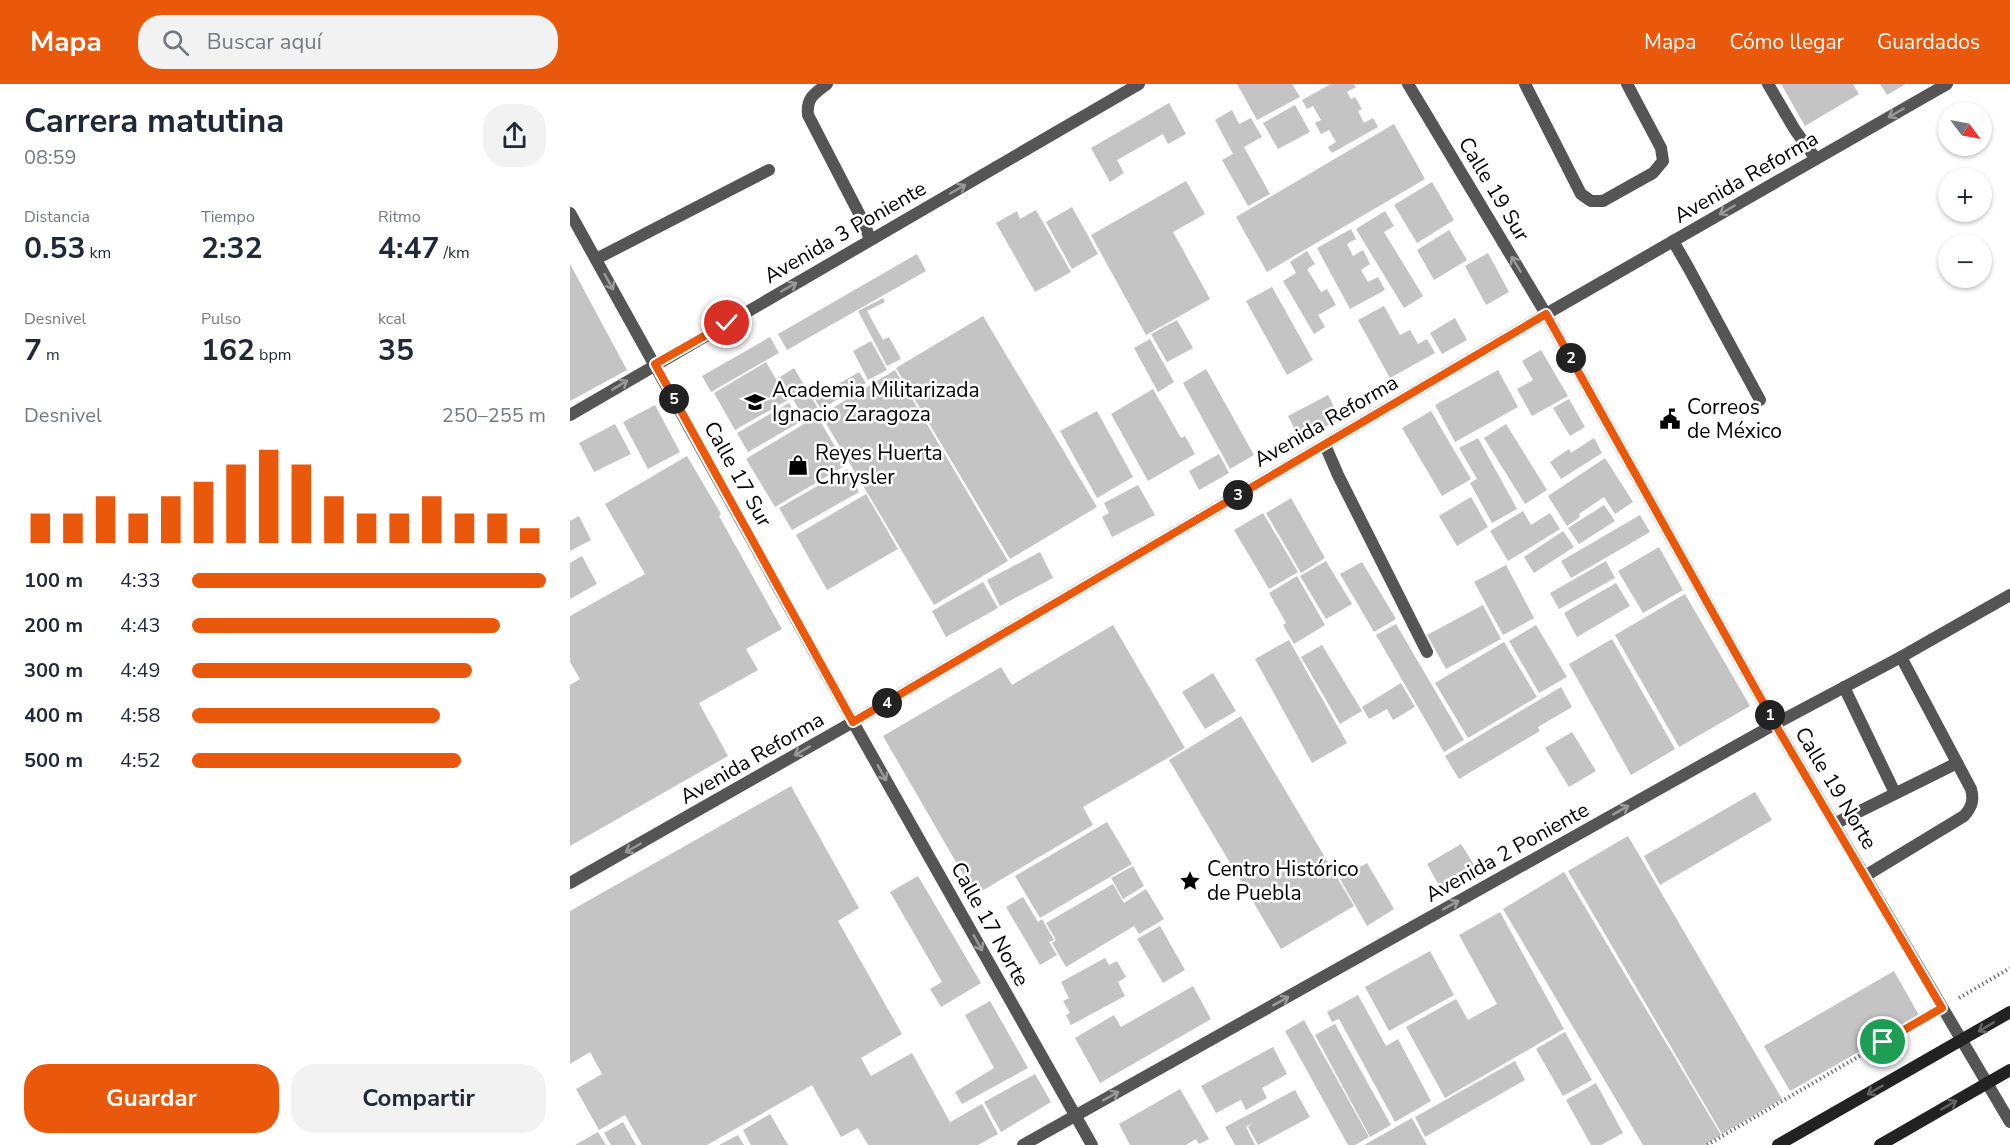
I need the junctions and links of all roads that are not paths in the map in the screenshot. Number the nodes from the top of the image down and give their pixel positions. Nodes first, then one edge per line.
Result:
1 (827, 84) edge
2 (1139, 84) edge
3 (1408, 84) edge
4 (1524, 84) edge
5 (1627, 84) edge
6 (1768, 84) edge
7 (1947, 84) edge
8 (1816, 159) junction
9 (769, 170) dead end
10 (570, 213) edge
11 (870, 240) junction
12 (1672, 242) junction
13 (596, 259) junction
14 (1546, 314) junction
15 (655, 364) junction
16 (1760, 400) dead end
17 (570, 415) edge
18 (1324, 444) junction
19 (2010, 595) edge
20 (1427, 652) dead end
21 (1901, 657) junction
22 (1844, 687) junction
23 (853, 722) junction
24 (1775, 724) junction
25 (1957, 763) junction
26 (1895, 793) junction
27 (1834, 824) junction
28 (1865, 876) junction
29 (570, 883) edge
30 (2010, 1012) edge
31 (1962, 1041) junction
32 (2010, 1070) edge
33 (1987, 1083) junction
34 (1076, 1116) junction
35 (2010, 1122) edge
36 (1023, 1145) edge
37 (1092, 1145) edge
38 (1778, 1145) edge
39 (1880, 1145) edge

1 - 11 street
11 -> 2 street, Avenida 3 Poniente
14 -> 3 street, Calle 19 Sur
4 - 5 street
6 - 8 street
7 -> 8 street, Avenida Reforma
8 -> 12 street, Avenida Reforma
9 - 13 street
10 - 13 street, Calle 17 Sur
15 -> 11 street, Avenida 3 Poniente
12 - 14 street, Avenida Reforma
12 - 16 street
13 -> 15 street, Calle 17 Sur
14 - 18 street, Avenida Reforma
14 - 24 street, Calle 19 Norte
17 -> 15 street, Avenida 3 Poniente
15 - 23 street, Calle 17 Sur
18 - 20 street
18 - 23 street, Avenida Reforma
19 - 21 street, Avenida 2 Poniente
21 - 22 street, Avenida 2 Poniente
21 - 25 street
22 - 24 street, Avenida 2 Poniente
22 - 26 street
23 -> 29 street, Avenida Reforma
23 -> 34 street, Calle 17 Norte
24 - 27 street, Calle 19 Norte
34 -> 24 street, Avenida 2 Poniente
25 - 26 street
25 - 28 street
26 - 27 street
27 - 28 street, Calle 19 Norte
28 - 31 street, Calle 19 Norte
30 -> 31 main road
31 - 33 street, Calle 19 Norte
31 -> 38 main road
32 - 33 main road
33 - 35 street, Calle 19 Norte
39 -> 33 main road
34 - 36 street, Avenida 2 Poniente
34 - 37 street, Calle 17 Norte

